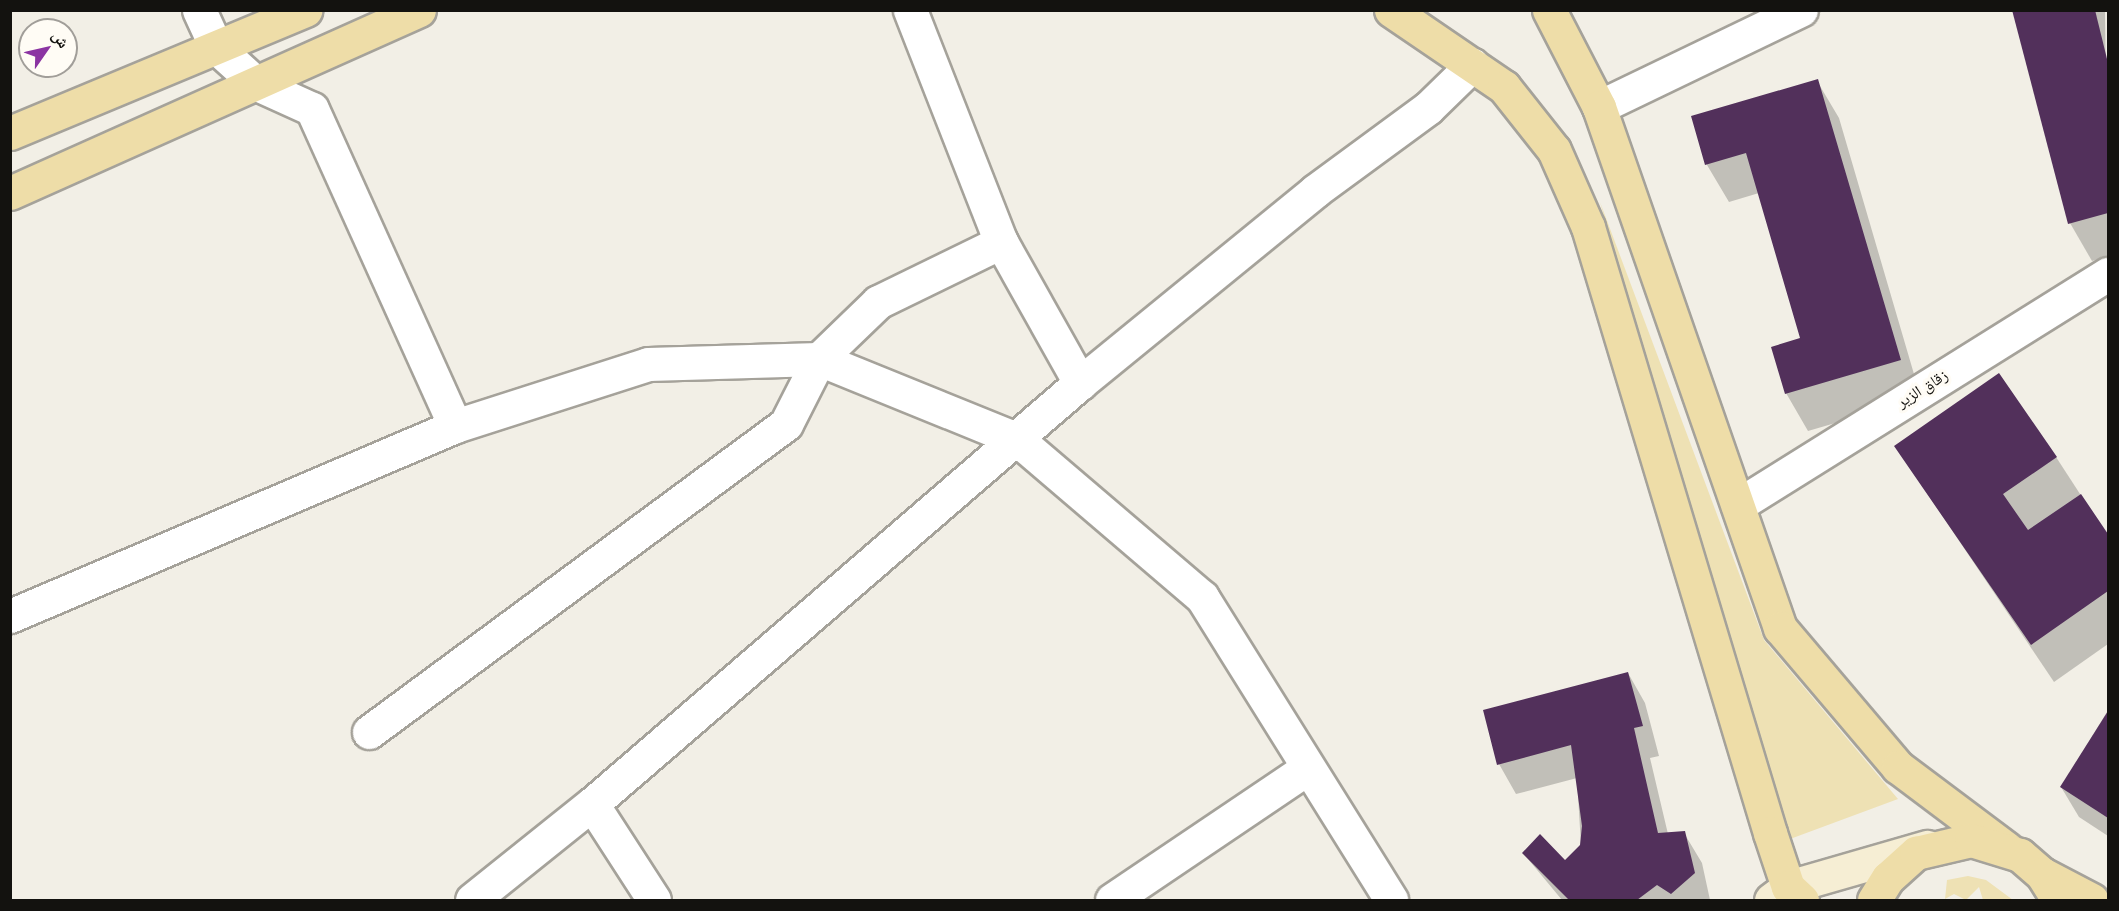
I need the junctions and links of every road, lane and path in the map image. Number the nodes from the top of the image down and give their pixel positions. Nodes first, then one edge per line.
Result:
1 (199, 10) edge
2 (305, 10) edge
3 (419, 10) edge
4 (910, 10) edge
5 (1391, 10) edge
6 (1550, 10) edge
7 (1801, 10) edge
8 (216, 47) junction
9 (1472, 65) junction
10 (257, 84) junction
11 (1599, 107) junction
12 (10, 133) edge
13 (10, 193) edge
14 (1001, 242) junction
15 (2109, 274) edge
16 (819, 359) junction
17 (1080, 383) junction
18 (455, 426) junction
19 (1018, 440) junction
20 (1738, 505) junction
21 (10, 616) edge
22 (369, 732) dead end
23 (1306, 769) junction
24 (591, 804) junction
25 (1934, 845) junction
26 (2006, 848) junction
27 (2050, 887) edge
28 (1787, 896) edge
29 (471, 900) edge
30 (654, 900) edge
31 (1112, 900) edge
32 (1391, 900) edge
33 (1874, 900) edge
34 (2092, 900) edge

1 - 8 street
2 - 8 main road
3 - 10 main road
4 - 14 street
5 - 9 main road
6 - 11 main road
7 - 11 street
8 - 10 street
8 - 12 main road
9 - 17 street
9 - 28 main road
10 - 13 main road
10 - 18 street
11 - 20 main road
14 - 16 street
14 - 17 street
15 - 20 street, زقاق الزير
16 - 18 street
16 - 19 street
16 - 22 street
17 - 19 street
18 - 21 street
19 - 23 street
19 - 24 street
20 - 26 main road
23 - 31 street
23 - 32 street
24 - 29 street
24 - 30 street
25 - 26 main road
25 - 28 street
25 - 33 main road
26 - 27 main road
27 - 34 main road

